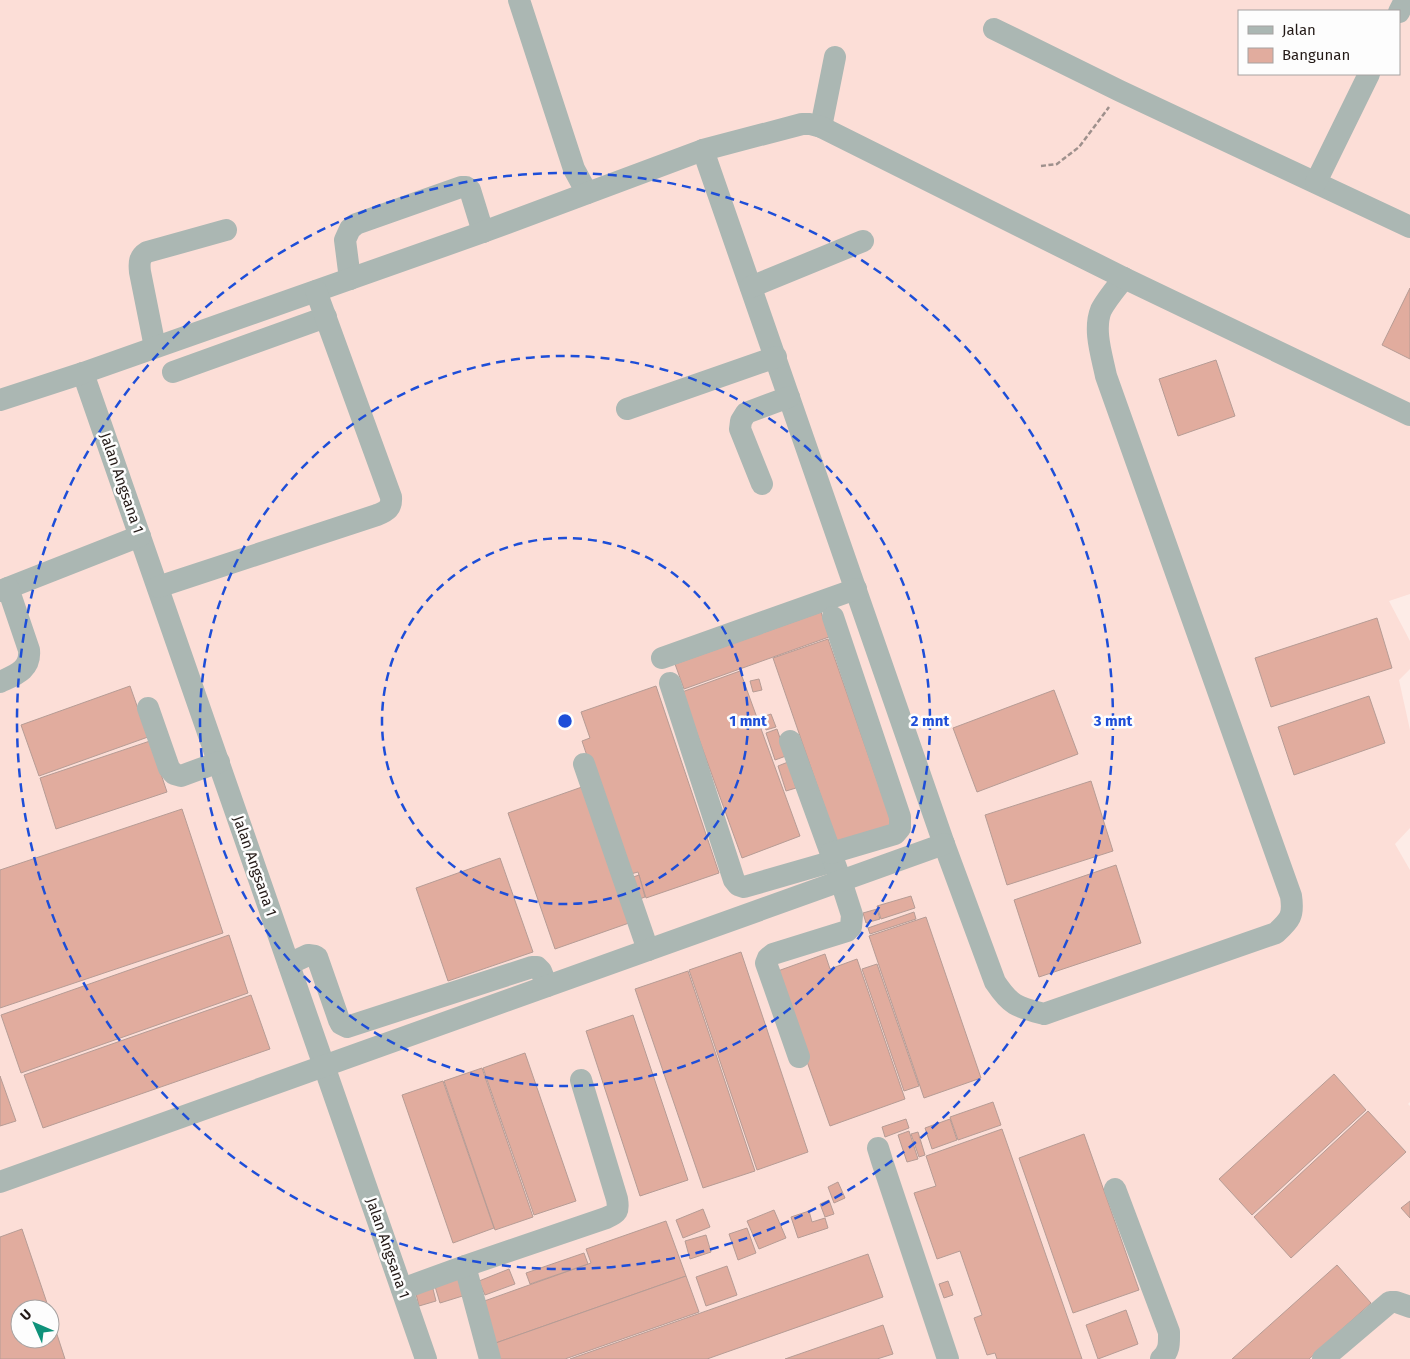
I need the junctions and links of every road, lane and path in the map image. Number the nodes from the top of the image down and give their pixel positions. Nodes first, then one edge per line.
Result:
1 (519, 0) edge
2 (994, 30) dead end
3 (835, 57) dead end
4 (1369, 75) edge
5 (1120, 91) junction
6 (822, 127) junction
7 (703, 150) junction
8 (1041, 166) dead end
9 (1316, 182) junction
10 (587, 193) junction
11 (1410, 227) edge
12 (226, 230) dead end
13 (483, 232) junction
14 (863, 241) dead end
15 (1124, 278) junction
16 (350, 279) junction
17 (751, 287) junction
18 (316, 291) junction
19 (326, 317) junction
20 (155, 347) junction
21 (776, 357) junction
22 (173, 372) dead end
23 (83, 373) junction
24 (789, 396) junction
25 (0, 400) edge
26 (627, 409) dead end
27 (1410, 415) edge
28 (762, 484) dead end
29 (140, 536) junction
30 (158, 587) junction
31 (4, 589) edge
32 (856, 589) junction
33 (834, 617) dead end
34 (662, 658) dead end
35 (0, 682) edge
36 (670, 683) dead end
37 (148, 708) dead end
38 (790, 741) dead end
39 (219, 762) junction
40 (584, 764) dead end
41 (944, 844) junction
42 (835, 865) junction
43 (648, 950) junction
44 (289, 964) junction
45 (547, 986) junction
46 (799, 1057) dead end
47 (324, 1066) junction
48 (581, 1080) dead end
49 (878, 1148) dead end
50 (0, 1182) edge
51 (1116, 1189) dead end
52 (465, 1266) junction
53 (402, 1289) junction
54 (1410, 1307) edge
55 (426, 1359) edge
56 (490, 1359) edge
57 (948, 1359) edge
58 (1161, 1359) edge
59 (1322, 1359) edge

1 - 10 street
2 - 5 street
3 - 6 street
4 - 9 street
5 - 8 path
5 - 9 street
6 - 7 street
6 - 15 street
7 - 10 street
7 - 17 street
9 - 11 street
10 - 13 street
12 - 20 street
13 - 16 street
13 - 16 street
14 - 17 street
15 - 27 street
15 - 41 street
16 - 18 street
17 - 21 street
18 - 19 street
18 - 20 street
19 - 22 street
19 - 30 street
20 - 23 street
21 - 24 street
21 - 26 street
23 - 25 street
23 - 29 street, Jalan Angsana 1
24 - 28 street
24 - 32 street
29 - 30 street, Jalan Angsana 1
29 - 31 street
30 - 39 street, Jalan Angsana 1
31 - 35 street
32 - 34 street
32 - 41 street
33 - 42 street
36 - 42 street
37 - 39 street
38 - 42 street
39 - 44 street, Jalan Angsana 1
40 - 43 street
41 - 42 street
42 - 43 street
42 - 46 street
43 - 45 street
44 - 45 street
44 - 47 street, Jalan Angsana 1
45 - 47 street
47 - 50 street
47 - 53 street, Jalan Angsana 1
48 - 52 street
49 - 57 street
51 - 58 street
52 - 53 street
52 - 56 street
53 - 55 street, Jalan Angsana 1
54 - 59 street

